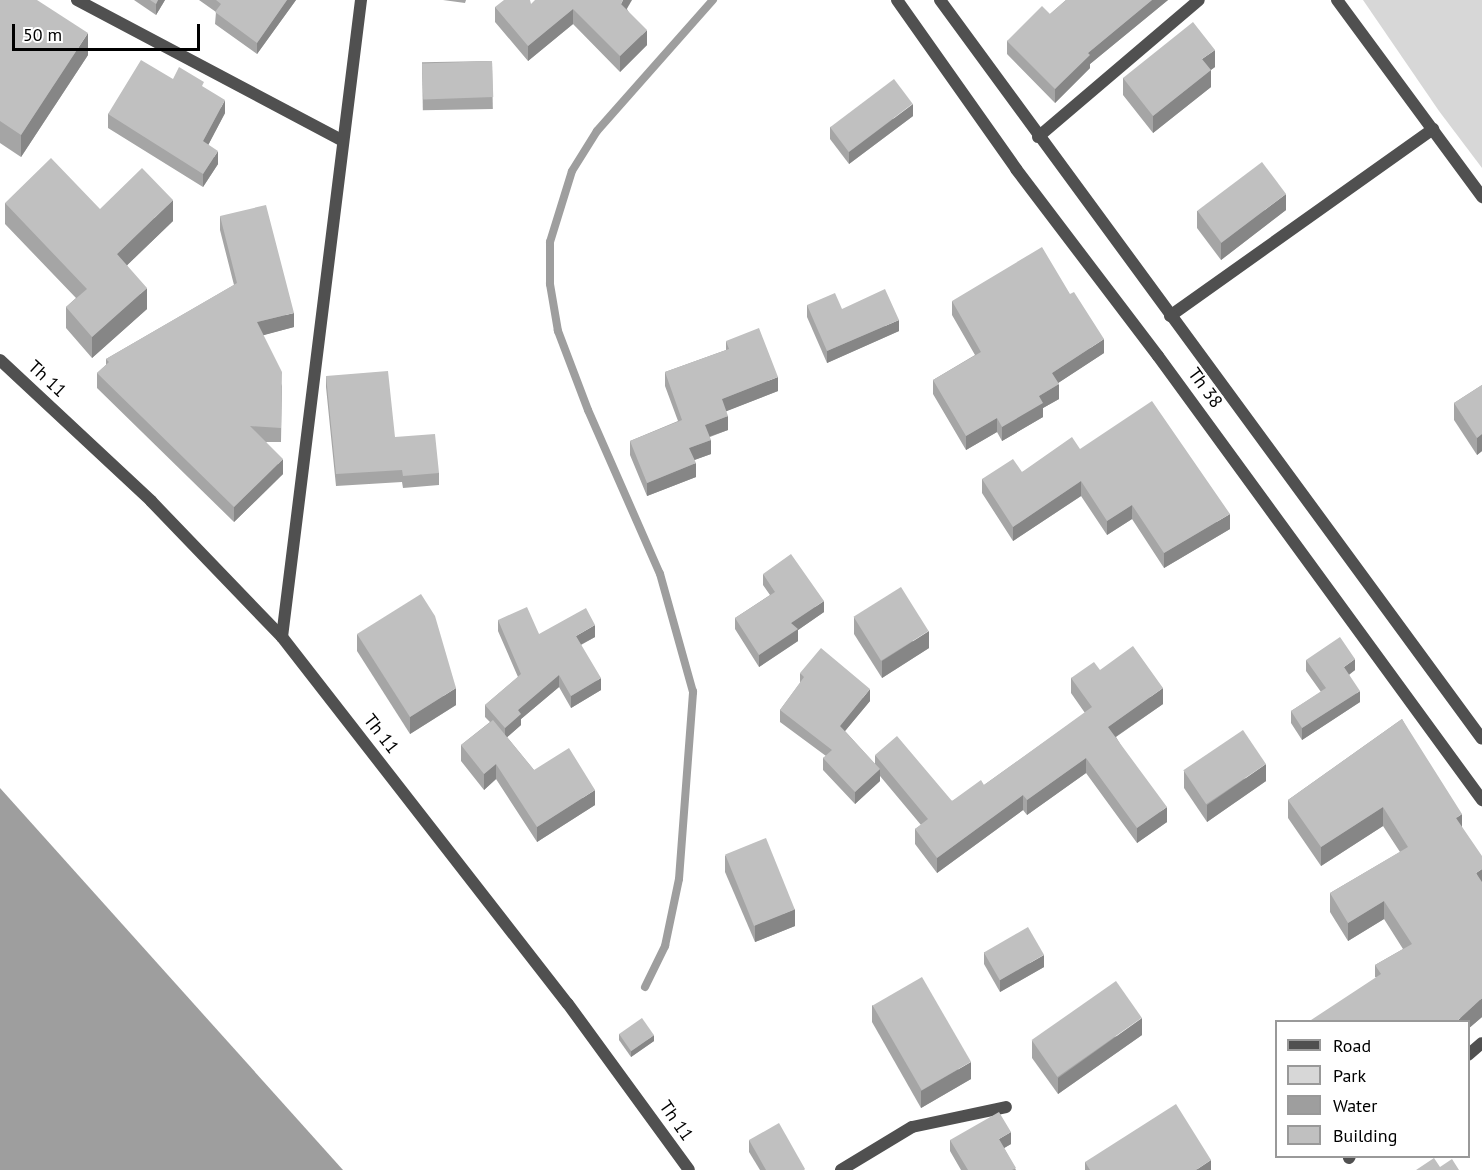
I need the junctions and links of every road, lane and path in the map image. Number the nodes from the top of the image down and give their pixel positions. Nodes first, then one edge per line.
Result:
1 (77, 0) edge
2 (361, 0) edge
3 (897, 0) edge
4 (940, 0) edge
5 (1199, 0) edge
6 (1337, 0) edge
7 (1433, 129) junction
8 (1038, 137) junction
9 (344, 141) junction
10 (1482, 197) edge
11 (1170, 316) junction
12 (0, 360) edge
13 (282, 637) junction
14 (1482, 739) edge
15 (1482, 800) edge
16 (1482, 1043) edge
17 (1470, 1053) edge
18 (1006, 1107) dead end
19 (689, 1170) edge
20 (841, 1170) edge

1 - 9 street
2 - 9 street
3 - 15 street, Th 38
4 - 8 street, Th 38
5 - 8 street
6 - 7 street
7 - 10 street
7 - 11 street
8 - 11 street, Th 38
9 - 13 street
11 - 14 street, Th 38
12 - 13 street, Th 11
13 - 19 street, Th 11
16 - 17 street
18 - 20 street

